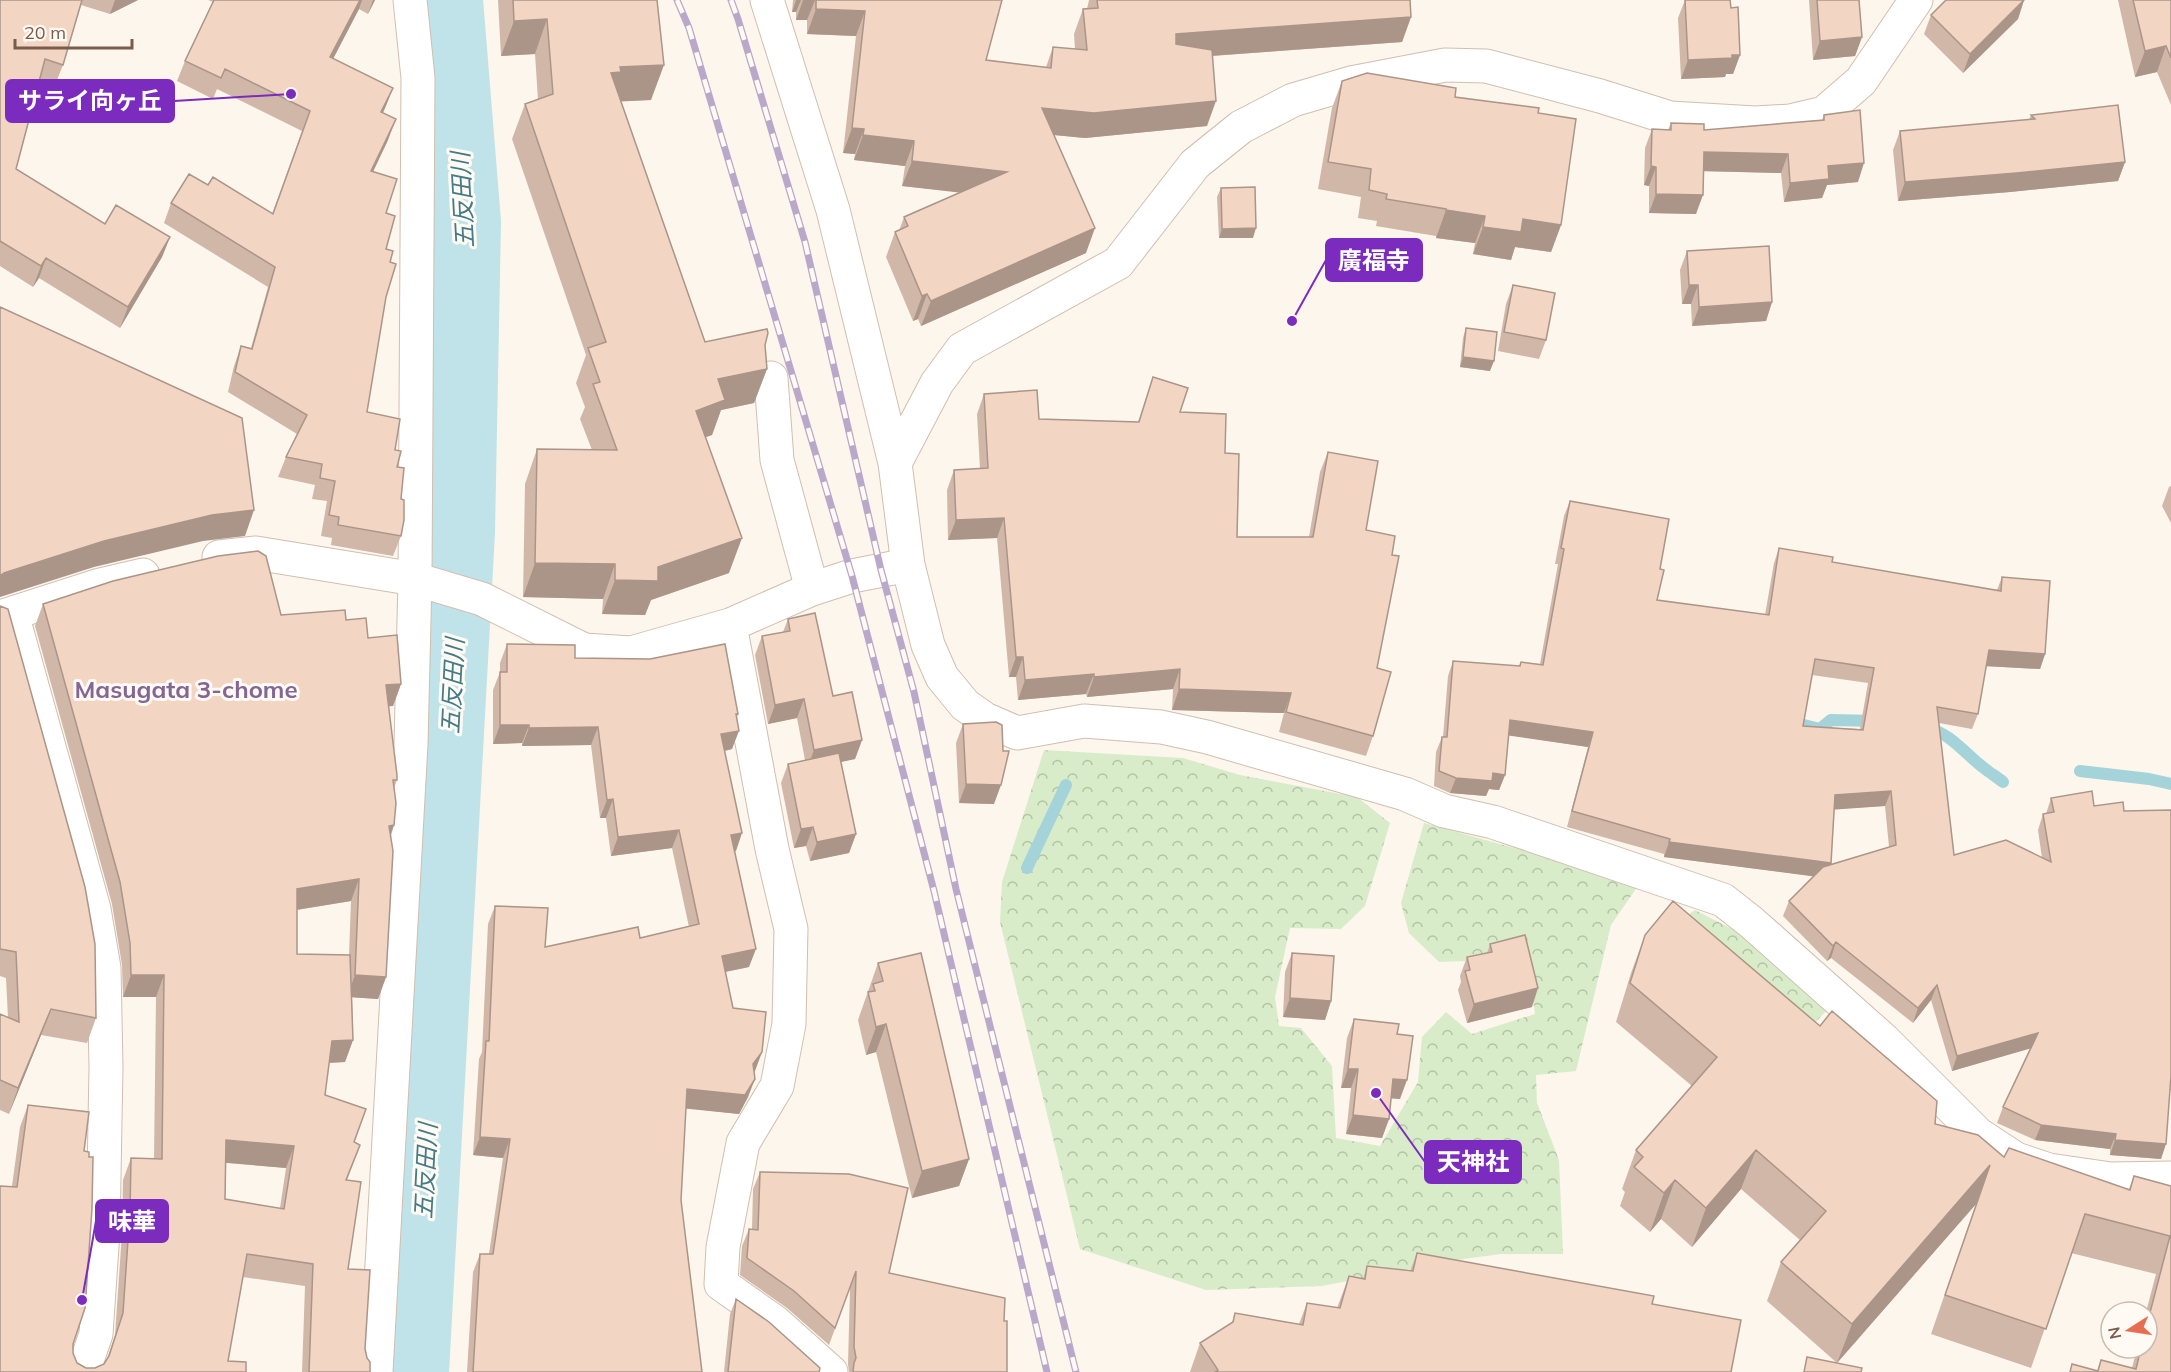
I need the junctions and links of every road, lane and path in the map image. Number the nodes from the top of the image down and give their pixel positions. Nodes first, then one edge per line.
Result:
1 (410, 0) edge
2 (767, 0) edge
3 (1916, 0) edge
4 (771, 378) dead end
5 (895, 463) junction
6 (908, 565) junction
7 (421, 581) junction
8 (812, 589) junction
9 (6, 616) edge
10 (730, 625) junction
11 (2171, 1178) edge
12 (83, 1372) edge
13 (376, 1372) edge
14 (831, 1372) edge

1 - 7 street
2 - 5 street
3 - 5 street
4 - 8 street
5 - 6 street
6 - 8 street
6 - 11 street
7 - 9 street
7 - 10 street
7 - 13 street
8 - 10 street
9 - 12 street
10 - 14 street

